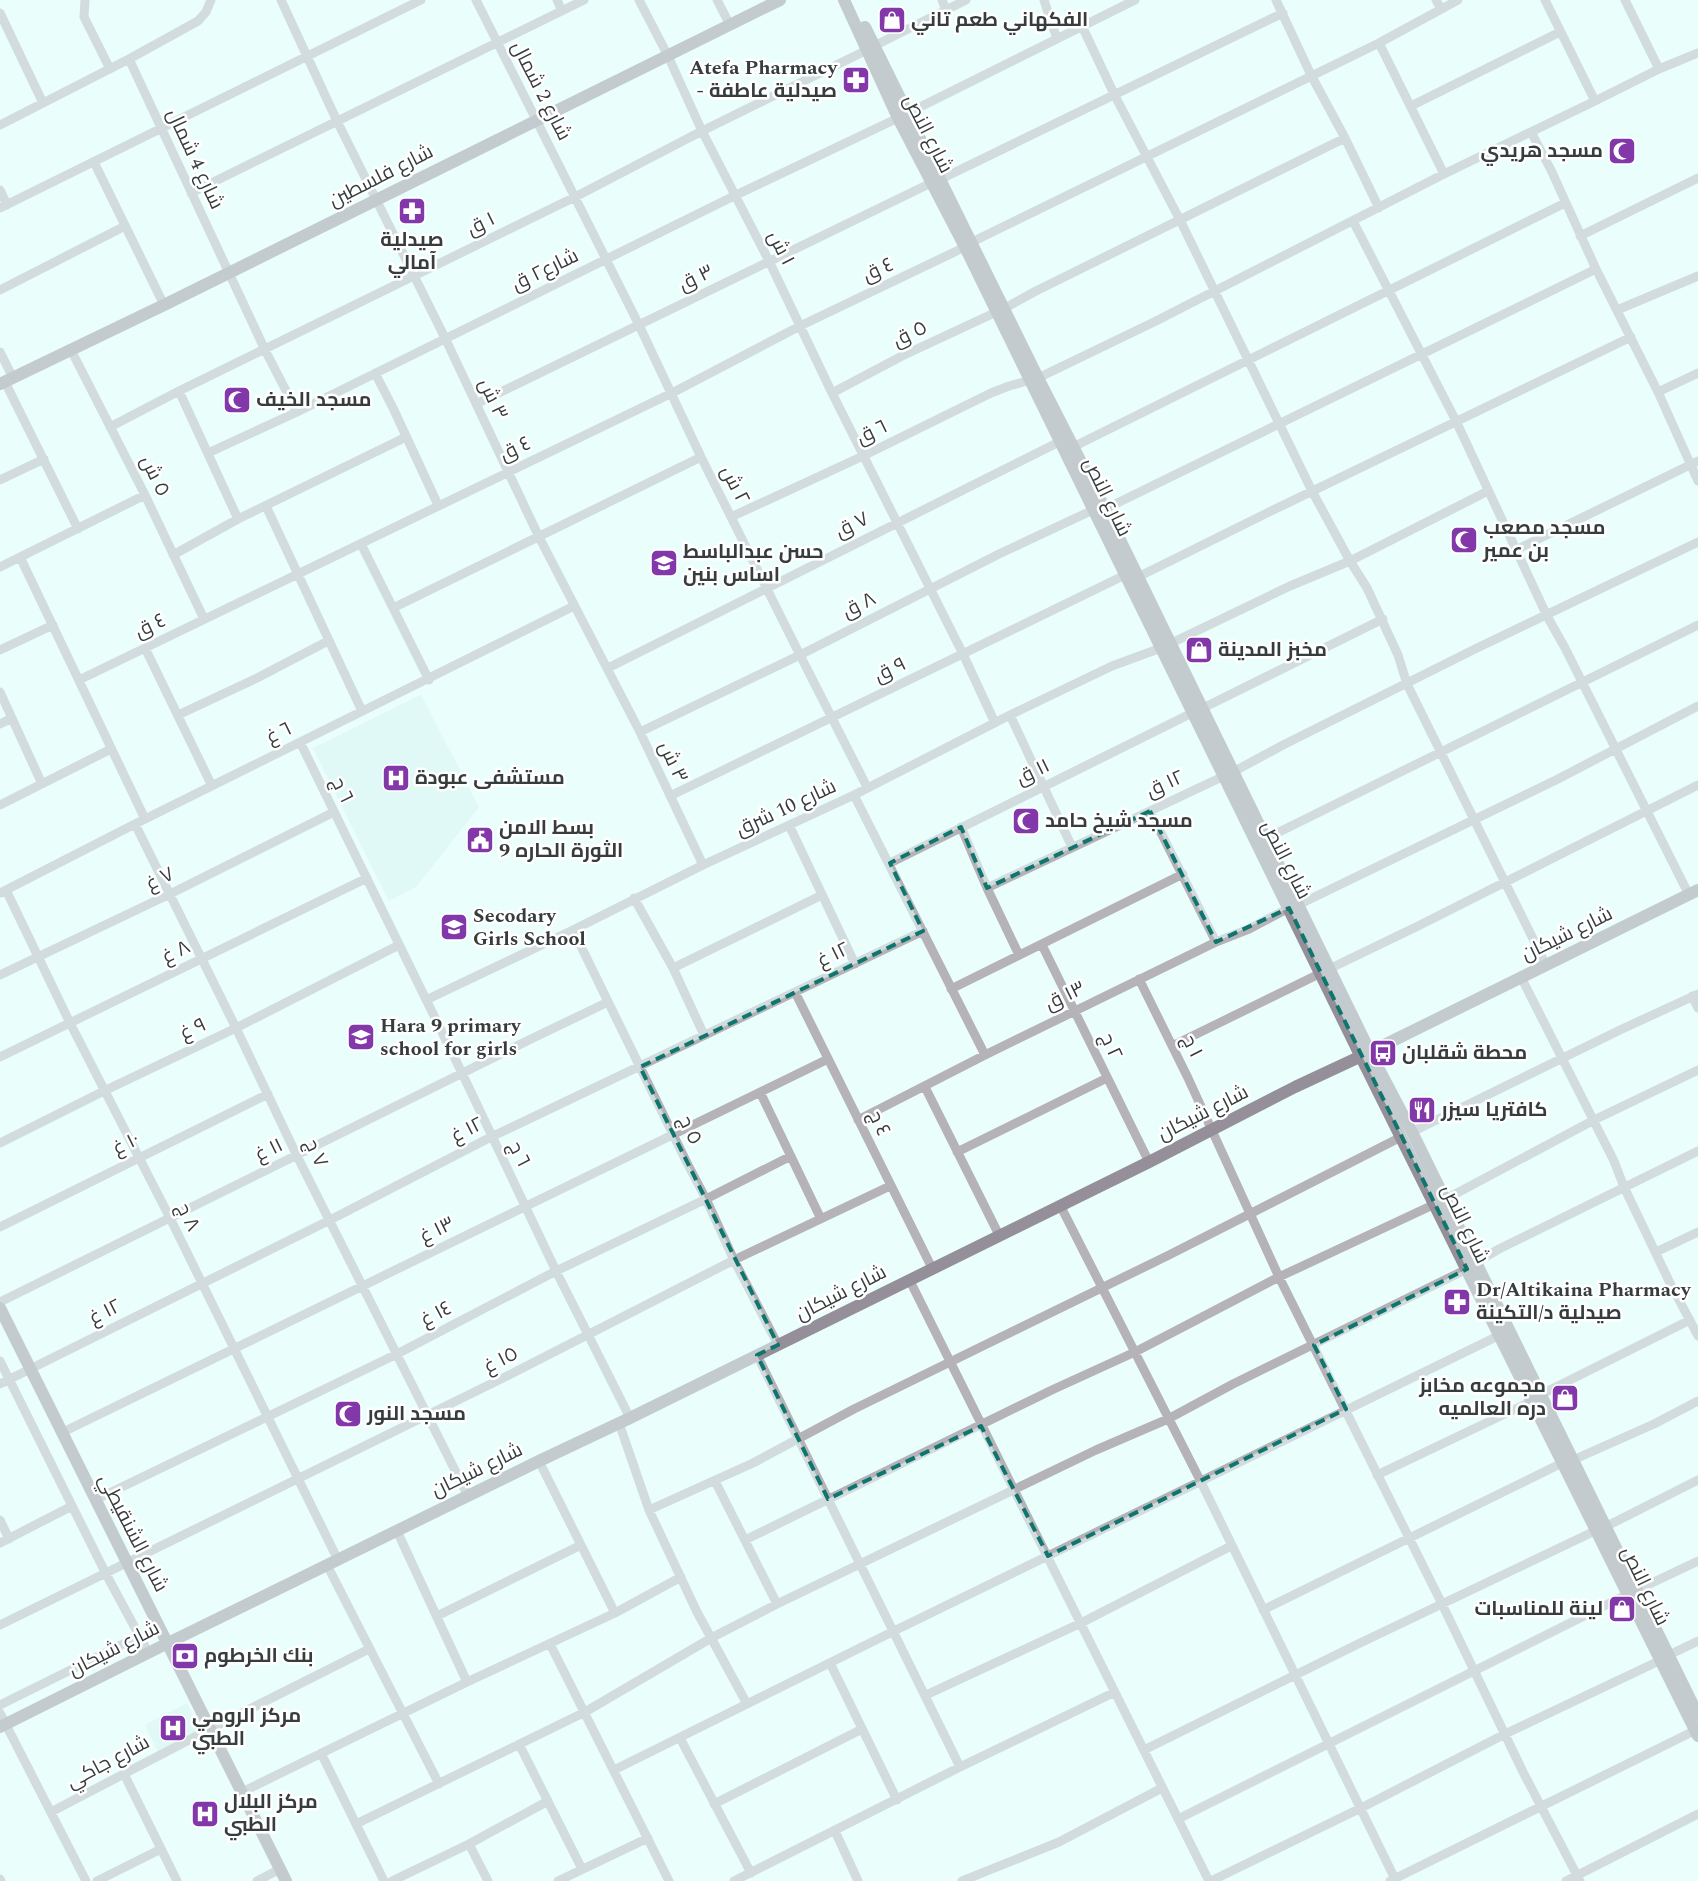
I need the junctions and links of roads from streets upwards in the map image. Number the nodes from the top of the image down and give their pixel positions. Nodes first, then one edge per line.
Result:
1 (84, 0) edge
2 (211, 0) edge
3 (281, 0) edge
4 (421, 0) edge
5 (476, 0) edge
6 (557, 0) edge
7 (584, 0) edge
8 (639, 0) edge
9 (717, 0) edge
10 (780, 0) edge
11 (844, 0) edge
12 (853, 0) edge
13 (942, 0) edge
14 (966, 0) edge
15 (1044, 0) edge
16 (1276, 0) edge
17 (1436, 0) edge
18 (1458, 0) edge
19 (1545, 0) edge
20 (1625, 0) edge
21 (1131, 1) edge
22 (946, 10) junction
23 (1441, 10) junction
24 (562, 11) junction
25 (0, 13) edge
26 (1282, 14) junction
27 (730, 25) junction
28 (1082, 26) junction
29 (1560, 32) junction
30 (1057, 39) junction
31 (497, 42) junction
32 (1379, 43) junction
33 (871, 48) junction
34 (1698, 53) edge
35 (307, 56) junction
36 (668, 56) junction
37 (129, 59) junction
38 (110, 69) junction
39 (1659, 69) junction
40 (1311, 75) junction
41 (1115, 96) junction
42 (1595, 102) junction
43 (43, 103) junction
44 (1411, 106) junction
45 (903, 115) junction
46 (536, 120) junction
47 (337, 121) junction
48 (0, 125) edge
49 (161, 129) junction
50 (702, 131) junction
51 (1531, 132) junction
52 (1345, 138) junction
53 (1148, 158) junction
54 (94, 162) junction
55 (1444, 174) junction
56 (1698, 178) edge
57 (936, 181) junction
58 (0, 190) edge
59 (191, 193) junction
60 (734, 196) junction
61 (575, 197) junction
62 (377, 199) junction
63 (1565, 203) junction
64 (4, 206) edge
65 (1379, 208) junction
66 (1180, 220) junction
67 (1353, 221) junction
68 (125, 226) junction
69 (1580, 236) junction
70 (968, 245) junction
71 (606, 260) junction
72 (769, 261) junction
73 (1596, 269) junction
74 (229, 273) junction
75 (414, 276) junction
76 (1698, 276) edge
77 (0, 290) edge
78 (1214, 290) junction
79 (1389, 290) junction
80 (164, 306) junction
81 (1000, 310) junction
82 (1617, 310) junction
83 (639, 325) junction
84 (800, 326) junction
85 (1631, 337) junction
86 (445, 338) junction
87 (71, 350) junction
88 (265, 350) junction
89 (0, 352) edge
90 (1421, 355) junction
91 (1248, 360) junction
92 (374, 373) junction
93 (1698, 373) edge
94 (1034, 379) junction
95 (6, 382) edge
96 (179, 391) junction
97 (1658, 392) junction
98 (672, 393) junction
99 (832, 393) junction
100 (476, 404) junction
101 (296, 412) junction
102 (1456, 421) junction
103 (1279, 424) junction
104 (110, 427) junction
105 (406, 437) junction
106 (1059, 442) junction
107 (1073, 447) junction
108 (208, 453) junction
109 (863, 456) junction
110 (701, 457) junction
111 (44, 459) junction
112 (1694, 463) edge
113 (508, 472) junction
114 (0, 480) edge
115 (1698, 481) edge
116 (1312, 491) junction
117 (1488, 491) junction
118 (145, 495) junction
119 (266, 506) junction
120 (438, 506) junction
121 (1099, 509) junction
122 (731, 517) junction
123 (238, 519) junction
124 (896, 523) junction
125 (78, 529) junction
126 (539, 537) junction
127 (1698, 542) edge
128 (361, 544) junction
129 (1516, 550) junction
130 (173, 555) junction
131 (20, 557) junction
132 (1350, 561) junction
133 (0, 567) edge
134 (299, 575) junction
135 (1125, 575) junction
136 (1138, 577) junction
137 (767, 588) junction
138 (929, 589) junction
139 (574, 606) junction
140 (393, 608) junction
141 (1547, 616) junction
142 (204, 619) junction
143 (1382, 619) junction
144 (52, 625) junction
145 (1698, 625) edge
146 (328, 641) junction
147 (1166, 646) junction
148 (145, 648) junction
149 (0, 650) edge
150 (962, 654) junction
151 (800, 655) junction
152 (608, 668) junction
153 (79, 680) junction
154 (429, 680) junction
155 (1581, 681) junction
156 (1407, 684) junction
157 (0, 692) edge
158 (1698, 706) edge
159 (362, 711) junction
160 (1196, 711) junction
161 (178, 715) junction
162 (1010, 715) junction
163 (12, 718) junction
164 (831, 719) junction
165 (995, 723) junction
166 (0, 724) edge
167 (640, 732) junction
168 (300, 742) junction
169 (111, 749) junction
170 (1614, 749) junction
171 (1440, 752) junction
172 (1228, 774) junction
173 (42, 784) junction
174 (1698, 785) edge
175 (212, 786) junction
176 (867, 787) junction
177 (1043, 787) junction
178 (854, 795) junction
179 (670, 796) junction
180 (0, 805) edge
181 (1646, 810) junction
182 (1150, 811) junction
183 (334, 812) junction
184 (146, 819) junction
185 (1475, 820) junction
186 (135, 824) junction
187 (789, 825) junction
188 (961, 827) junction
189 (1265, 839) junction
190 (1072, 847) junction
191 (890, 863) junction
192 (703, 865) junction
193 (1183, 874) junction
194 (367, 878) junction
195 (1506, 882) junction
196 (987, 888) junction
197 (3, 892) edge
198 (1693, 893) edge
199 (170, 894) junction
200 (822, 896) junction
201 (634, 898) junction
202 (1293, 906) junction
203 (573, 930) junction
204 (923, 931) junction
205 (1216, 942) junction
206 (399, 945) junction
207 (1042, 945) junction
208 (1019, 955) junction
209 (38, 958) junction
210 (202, 959) junction
211 (855, 964) junction
212 (1546, 965) junction
213 (673, 968) junction
214 (1325, 971) junction
215 (0, 975) edge
216 (1521, 977) junction
217 (1139, 979) junction
218 (952, 989) junction
219 (795, 992) junction
220 (1695, 995) edge
221 (426, 1000) junction
222 (608, 1002) junction
223 (1698, 1008) edge
224 (1074, 1011) junction
225 (70, 1023) junction
226 (236, 1028) junction
227 (704, 1035) junction
228 (1172, 1046) junction
229 (985, 1055) junction
230 (1366, 1055) junction
231 (0, 1057) edge
232 (828, 1059) junction
233 (1562, 1060) junction
234 (640, 1067) junction
235 (1698, 1070) edge
236 (462, 1073) junction
237 (1106, 1078) junction
238 (925, 1087) junction
239 (104, 1091) junction
240 (760, 1092) junction
241 (268, 1094) junction
242 (858, 1120) junction
243 (1594, 1120) junction
244 (1211, 1130) junction
245 (673, 1134) junction
246 (1406, 1135) junction
247 (492, 1137) junction
248 (0, 1143) edge
249 (1698, 1150) edge
250 (957, 1152) junction
251 (297, 1156) junction
252 (791, 1156) junction
253 (138, 1158) junction
254 (1149, 1162) junction
255 (890, 1186) junction
256 (1624, 1187) junction
257 (706, 1199) junction
258 (1440, 1202) junction
259 (1060, 1205) junction
260 (525, 1207) junction
261 (1249, 1214) junction
262 (170, 1218) junction
263 (821, 1219) junction
264 (330, 1220) junction
265 (0, 1227) edge
266 (1698, 1232) edge
267 (999, 1235) junction
268 (1656, 1252) junction
269 (734, 1260) junction
270 (1471, 1266) junction
271 (932, 1268) junction
272 (556, 1271) junction
273 (1279, 1277) junction
274 (910, 1279) junction
275 (202, 1283) junction
276 (363, 1286) junction
277 (1102, 1287) junction
278 (0, 1302) edge
279 (0, 1308) edge
280 (1690, 1320) junction
281 (588, 1334) junction
282 (1500, 1335) junction
283 (1698, 1336) edge
284 (778, 1345) junction
285 (1314, 1345) junction
286 (234, 1350) junction
287 (1135, 1352) junction
288 (397, 1354) junction
289 (757, 1355) junction
290 (0, 1361) edge
291 (950, 1361) junction
292 (31, 1369) junction
293 (9, 1380) junction
294 (0, 1384) edge
295 (1536, 1398) junction
296 (1698, 1401) edge
297 (1346, 1409) junction
298 (428, 1415) junction
299 (267, 1416) junction
300 (1168, 1419) junction
301 (624, 1421) junction
302 (981, 1426) junction
303 (62, 1433) junction
304 (798, 1438) junction
305 (539, 1461) junction
306 (1568, 1462) junction
307 (1377, 1475) junction
308 (298, 1479) junction
309 (1698, 1480) edge
310 (715, 1481) junction
311 (1201, 1482) junction
312 (1014, 1490) junction
313 (468, 1496) junction
314 (828, 1499) junction
315 (95, 1500) junction
316 (72, 1506) junction
317 (649, 1510) junction
318 (0, 1520) edge
319 (1602, 1528) junction
320 (397, 1530) junction
321 (9, 1538) junction
322 (1409, 1539) junction
323 (745, 1540) junction
324 (0, 1544) edge
325 (581, 1545) junction
326 (1232, 1546) junction
327 (1048, 1556) junction
328 (1698, 1561) edge
329 (333, 1562) junction
330 (127, 1564) junction
331 (860, 1564) junction
332 (106, 1574) junction
333 (681, 1577) junction
334 (1632, 1592) junction
335 (777, 1604) junction
336 (1442, 1604) junction
337 (1263, 1610) junction
338 (615, 1613) junction
339 (437, 1616) junction
340 (1081, 1622) junction
341 (0, 1625) edge
342 (894, 1631) junction
343 (139, 1636) junction
344 (712, 1637) junction
345 (1698, 1641) edge
346 (168, 1642) junction
347 (550, 1644) junction
348 (370, 1649) junction
349 (148, 1652) junction
350 (1665, 1658) junction
351 (830, 1663) junction
352 (1474, 1671) junction
353 (1295, 1675) junction
354 (467, 1682) junction
355 (1115, 1692) junction
356 (926, 1695) junction
357 (747, 1704) junction
358 (0, 1705) edge
359 (585, 1712) junction
360 (403, 1714) junction
361 (1698, 1715) edge
362 (2, 1722) edge
363 (210, 1729) junction
364 (862, 1729) junction
365 (1697, 1731) edge
366 (1505, 1734) junction
367 (680, 1738) junction
368 (1329, 1743) junction
369 (519, 1744) junction
370 (1144, 1750) junction
371 (321, 1753) junction
372 (960, 1767) junction
373 (614, 1770) junction
374 (124, 1774) junction
375 (439, 1784) junction
376 (1162, 1788) junction
377 (242, 1792) junction
378 (897, 1800) junction
379 (548, 1801) junction
380 (714, 1804) junction
381 (1542, 1807) junction
382 (1361, 1808) junction
383 (51, 1812) junction
384 (1698, 1814) edge
385 (1178, 1819) junction
386 (356, 1824) junction
387 (835, 1831) junction
388 (648, 1838) junction
389 (469, 1844) junction
390 (161, 1849) junction
391 (280, 1869) junction
392 (582, 1869) junction
393 (751, 1873) junction
394 (1579, 1878) edge
395 (1394, 1880) edge
396 (86, 1881) edge
397 (97, 1881) edge
398 (177, 1881) edge
399 (257, 1881) edge
400 (286, 1881) edge
401 (384, 1881) edge
402 (392, 1881) edge
403 (488, 1881) edge
404 (558, 1881) edge
405 (669, 1881) edge
406 (734, 1881) edge
407 (858, 1881) edge
408 (962, 1881) edge
409 (1210, 1881) edge
410 (1566, 1881) edge

1 - 38 street
2 - 37 street
3 - 35 street, ٣ ش
4 - 35 street
5 - 31 street, شارع 2 شمال
6 - 24 street
7 - 24 street
8 - 36 street
9 - 27 street
10 - 27 street, شارع فلسطين
11 - 33 street, شارع النص
12 - 33 street, شارع النص
13 - 22 street
14 - 22 street, ١ ق
15 - 30 street
16 - 26 street
17 - 23 street
18 - 23 street, ٤ ق
19 - 29 street
20 - 39 street
21 - 28 street, شارع٢ ق
22 - 33 street, ١ ق
23 - 32 street, ٤ ق
24 - 31 street
25 - 43 street
26 - 40 street
26 - 41 street, ٣ ق
27 - 36 street, شارع فلسطين
28 - 30 street, شارع٢ ق
28 - 41 street
29 - 42 street
29 - 44 street
30 - 45 street, شارع٢ ق
31 - 46 street, شارع 2 شمال
31 - 47 street
32 - 40 street, ٤ ق
32 - 44 street
33 - 45 street, شارع النص
33 - 50 street, ١ ق
34 - 39 street, ٦ ق
35 - 47 street, ٣ ش
35 - 49 street
36 - 46 street, شارع فلسطين
36 - 50 street, ١ ش
37 - 38 street
37 - 49 street, شارع 4 شمال
38 - 43 street
39 - 42 street, ٦ ق
40 - 52 street
40 - 53 street, ٤ ق
41 - 53 street
41 - 57 street, ٣ ق
42 - 51 street, ٦ ق
43 - 48 street
44 - 55 street
45 - 57 street, شارع النص
45 - 60 street, شارع٢ ق
46 - 61 street, شارع 2 شمال
46 - 62 street, شارع فلسطين
47 - 59 street
47 - 62 street, ٣ ش
49 - 54 street
49 - 59 street, شارع 4 شمال
50 - 60 street, ١ ش
50 - 61 street, ١ ق
51 - 55 street, ٦ ق
51 - 63 street
52 - 65 street
52 - 66 street, ٥ ق
53 - 66 street
53 - 70 street, ٤ ق
54 - 64 street
54 - 68 street
55 - 65 street, ٦ ق
56 - 69 street
57 - 70 street, شارع النص
57 - 72 street, ٣ ق
58 - 64 street
59 - 74 street, شارع 4 شمال
60 - 71 street, شارع٢ ق
60 - 72 street, ١ ش
61 - 71 street, ٢ ش
61 - 75 street, ١ ق
62 - 74 street, شارع فلسطين
62 - 75 street, ٣ ش
63 - 69 street
63 - 79 street
65 - 67 street, ٦ ق
66 - 78 street
66 - 81 street, ٥ ق
67 - 78 street, ٦ ق
67 - 79 street
68 - 77 street
68 - 80 street
69 - 73 street
70 - 81 street, شارع النص
70 - 84 street, ٤ ق
71 - 83 street, ٢ ش
71 - 86 street, شارع٢ ق
72 - 83 street, ٣ ق
72 - 84 street, ١ ش
73 - 82 street
73 - 90 street, ٨ ق
74 - 80 street, شارع فلسطين
74 - 88 street, شارع 4 شمال
75 - 86 street, ٣ ش
75 - 88 street, ١ ق
76 - 82 street
78 - 91 street
78 - 94 street, ٦ ق
79 - 90 street
79 - 91 street
80 - 87 street, شارع فلسطين
81 - 94 street, شارع النص
81 - 99 street, ٥ ق
82 - 85 street
83 - 98 street, ٢ ش
83 - 100 street, ٣ ق
84 - 98 street, ٤ ق
84 - 99 street, ١ ش
85 - 97 street
85 - 102 street
86 - 92 street, شارع٢ ق
86 - 100 street, ٣ ش
87 - 95 street, شارع فلسطين
87 - 104 street, ٥ ش
88 - 96 street, ١ ق
88 - 101 street, شارع 4 شمال
89 - 95 street
90 - 102 street
90 - 103 street, ٨ ق
91 - 103 street
91 - 107 street
92 - 101 street, شارع٢ ق
92 - 105 street
93 - 97 street
94 - 106 street, شارع النص
94 - 107 street, شارع النص
94 - 109 street, ٦ ق
95 - 111 street
96 - 104 street, ١ ق
96 - 108 street
97 - 112 street
98 - 110 street, ٢ ش
98 - 113 street, ٤ ق
99 - 109 street, ١ ش
100 - 113 street, ٣ ش
101 - 108 street, شارع٢ ق
102 - 116 street
102 - 117 street
103 - 116 street
103 - 121 street, ٨ ق
104 - 118 street, ٥ ش
105 - 119 street
105 - 120 street
106 - 121 street, شارع النص
106 - 124 street, ٧ ق
107 - 121 street, شارع النص
108 - 123 street
109 - 122 street, ٦ ق
109 - 124 street, ١ ش
110 - 122 street, ٢ ش
110 - 126 street
111 - 114 street
111 - 125 street
112 - 115 street
112 - 129 street
113 - 120 street, ٤ ق
113 - 126 street, ٣ ش
116 - 132 street
116 - 136 street
117 - 129 street
117 - 132 street, شارع 10 شرق
118 - 125 street
118 - 130 street, ٥ ش
119 - 123 street
119 - 134 street
120 - 128 street, ٤ ق
121 - 135 street, شارع النص
121 - 136 street, شارع النص
121 - 138 street, ٨ ق
122 - 137 street, ٢ ش
123 - 130 street
124 - 137 street, ٧ ق
124 - 138 street, ١ ش
125 - 131 street
126 - 139 street, ٣ ش
126 - 140 street
127 - 141 street, ١٢ ق
128 - 134 street, ٤ ق
128 - 140 street
129 - 141 street
130 - 142 street, ٥ ش
131 - 133 street
131 - 144 street
132 - 143 street
132 - 147 street, شارع 10 شرق
134 - 142 street, ٤ ق
134 - 146 street
135 - 147 street, شارع النص
135 - 150 street, ٩ ق
136 - 147 street, شارع النص
137 - 151 street, ٢ ش
137 - 152 street, ٧ ق
138 - 150 street, ١ ش
138 - 151 street, ٨ ق
139 - 152 street, ٣ ش
139 - 154 street, ٦ غ
140 - 154 street
141 - 155 street
141 - 156 street, ١٢ ق
142 - 148 street, ٤ ق
143 - 156 street
143 - 160 street, ١١ ق
144 - 149 street
144 - 153 street
145 - 155 street
146 - 159 street
146 - 161 street
147 - 160 street, شارع النص
147 - 162 street, شارع 10 شرق
148 - 153 street, ٤ ق
148 - 161 street
150 - 164 street, ٩ ق
150 - 165 street, ١ ش
151 - 164 street, ٢ ش
151 - 167 street, ٨ ق
152 - 167 street, ٣ ش
153 - 169 street
154 - 159 street, ٦ غ
155 - 170 street
155 - 171 street
156 - 171 street
156 - 172 street, ١٢ ق
157 - 163 street
158 - 170 street, ١٣ ق
159 - 168 street, ٦ غ
160 - 172 street, شارع النص
160 - 177 street, ١١ ق
161 - 175 street
162 - 165 street, شارع 10 شرق
162 - 177 street
163 - 166 street
163 - 173 street
164 - 176 street, ٢ ش
164 - 179 street, ٩ ق
165 - 176 street, شارع 10 شرق
167 - 179 street, ٣ ش
168 - 175 street, ٦ غ
168 - 183 street, ٦ ج
169 - 173 street
169 - 184 street
170 - 181 street
170 - 185 street, ١٣ ق
171 - 185 street
171 - 189 street
172 - 182 street, ١٢ ق
172 - 189 street, شارع النص
172 - 202 street, شارع النص
173 - 180 street
174 - 181 street
175 - 184 street, ٦ غ
176 - 178 street, شارع 10 شرق
177 - 188 street, ١١ ق
177 - 190 street
178 - 187 street, شارع 10 شرق
178 - 191 street
179 - 192 street, ٣ ش
181 - 195 street
181 - 198 street
182 - 190 street, ١٢ ق
182 - 193 street
183 - 194 street, ٦ ج
183 - 199 street, ٧ غ
184 - 186 street, ٦ غ
185 - 195 street
185 - 202 street, ١٣ ق
186 - 197 street, ٦ غ
186 - 199 street, ٧ ج
187 - 192 street, شارع 10 شرق
187 - 200 street
188 - 191 street, ١١ ق
188 - 196 street
189 - 202 street, شارع النص
190 - 196 street, ١٢ ق
191 - 204 street
192 - 201 street, شارع 10 شرق
193 - 205 street
193 - 207 street
194 - 206 street, ٦ ج
194 - 210 street, ٨ غ
195 - 212 street
195 - 214 street
196 - 208 street
197 - 209 street, ٨ ج
198 - 212 street, شارع شيكان
199 - 209 street, ٧ غ
199 - 210 street, ٧ ج
200 - 211 street
200 - 213 street
201 - 203 street, شارع 10 شرق
201 - 213 street
202 - 205 street, ١٣ ق
202 - 214 street, شارع النص
203 - 221 street, شارع 10 شرق
203 - 222 street, ٥ ج
204 - 211 street, ١٢ غ
204 - 218 street
205 - 217 street, ١٣ ق
206 - 221 street, ٦ ج
206 - 226 street, ٩ غ
207 - 208 street
207 - 224 street, ٢ ج
208 - 218 street
209 - 215 street, ٧ غ
209 - 225 street, ٨ ج
210 - 225 street, ٨ غ
210 - 226 street, ٧ ج
211 - 219 street, ١٢ غ
212 - 216 street, شارع شيكان
213 - 227 street
214 - 228 street
214 - 230 street, شارع النص
216 - 230 street, شارع شيكان
216 - 233 street
217 - 224 street, ١٣ ق
217 - 228 street, ١ ج
218 - 229 street
219 - 227 street, ١٢ غ
219 - 232 street, ٤ ج
220 - 223 street
220 - 233 street
221 - 236 street, ٦ ج
222 - 234 street, ٥ ج
222 - 236 street, ١١ غ
224 - 229 street, ١٣ ق
224 - 237 street, ٢ ج
225 - 231 street, ٨ غ
225 - 239 street, ٨ ج
226 - 239 street, ٩ غ
226 - 241 street, ٧ ج
227 - 234 street, ١٢ غ
228 - 244 street, ١ ج
229 - 238 street, ١٣ ق
230 - 244 street, شارع شيكان
230 - 246 street, شارع النص
232 - 240 street, ١٣ غ
232 - 242 street, ٤ ج
233 - 243 street
233 - 246 street
234 - 245 street, ٥ ج
234 - 247 street, ١٢ غ
235 - 243 street
236 - 247 street, ٦ ج
236 - 251 street, ١١ غ
237 - 250 street
237 - 254 street, ٢ ج
238 - 242 street, ١٣ ق
238 - 250 street
239 - 248 street, ٩ غ
239 - 253 street, ٨ ج
240 - 245 street, ١٣ غ
240 - 252 street
241 - 251 street, ٧ ج
241 - 253 street, ١٠ غ
242 - 255 street, ٤ ج
243 - 256 street
243 - 258 street
244 - 254 street, شارع شيكان
244 - 261 street, ١ ج
245 - 257 street, ٥ ج
245 - 260 street, ١٣ غ
246 - 258 street, شارع النص
246 - 261 street
247 - 260 street, ٦ ج
247 - 264 street, ١٢ غ
249 - 256 street
250 - 267 street
251 - 262 street, ١١ غ
251 - 264 street, ٧ ج
252 - 257 street, ١٤ غ
252 - 263 street
253 - 262 street, ٨ ج
253 - 265 street, ١٠ غ
254 - 259 street, شارع شيكان
255 - 263 street, ١٥ غ
255 - 271 street, ٤ ج
256 - 268 street
256 - 270 street
257 - 269 street, ٥ ج
257 - 272 street, ١٤ غ
258 - 270 street, شارع النص
258 - 273 street
259 - 267 street, شارع شيكان
259 - 277 street
260 - 272 street, ٦ ج
260 - 276 street, ١٣ غ
261 - 273 street, ١ ج
261 - 277 street
262 - 275 street, ٨ ج
262 - 278 street, ١١ غ
263 - 269 street, ١٥ غ
264 - 275 street, ١٢ غ
264 - 276 street, ٧ ج
266 - 268 street
267 - 271 street, شارع شيكان
268 - 280 street
269 - 281 street, ١٥ غ
269 - 284 street, ٥ ج
270 - 282 street, شارع النص
270 - 285 street
270 - 295 street, شارع النص
271 - 274 street, شارع شيكان
272 - 281 street, ٦ ج
272 - 288 street, ١٤ غ
273 - 285 street, ١ ج
273 - 287 street
274 - 284 street, شارع شيكان
274 - 291 street
275 - 286 street, ٨ ج
275 - 292 street, ١٢ غ
276 - 286 street, ١٣ غ
276 - 288 street, ٧ ج
277 - 287 street
277 - 291 street
279 - 292 street, شارع الشنقيطي
280 - 283 street
280 - 295 street
281 - 298 street, ١٥ غ
281 - 301 street, ٦ ج
282 - 295 street, شارع النص
282 - 297 street
284 - 289 street, شارع شيكان
285 - 297 street, ١ ج
285 - 300 street
286 - 299 street, ٨ ج
286 - 303 street, ١٣ غ
287 - 300 street
287 - 302 street
288 - 298 street, ٧ ج
288 - 299 street, ١٤ غ
289 - 301 street, شارع شيكان
289 - 304 street
290 - 293 street
291 - 302 street
291 - 304 street
292 - 293 street, ١٢ غ
292 - 303 street, شارع الشنقيطي
293 - 294 street, ١٢ غ
293 - 316 street
295 - 306 street, شارع النص
295 - 307 street
296 - 306 street
297 - 307 street, ١ ج
297 - 311 street
298 - 308 street, ١٥ غ
298 - 313 street, ٧ ج
299 - 308 street, ٨ ج
299 - 315 street, ١٤ غ
300 - 311 street
300 - 312 street
301 - 305 street, شارع شيكان
301 - 317 street, ٦ ج
302 - 312 street
302 - 314 street
303 - 315 street, شارع الشنقيطي
304 - 310 street
304 - 314 street
305 - 313 street, شارع شيكان
305 - 325 street
306 - 319 street, شارع النص
306 - 322 street
307 - 322 street, ١ ج
308 - 329 street, ٨ ج
308 - 330 street, ١٥ غ
309 - 319 street
310 - 317 street
310 - 323 street
311 - 326 street
311 - 327 street
312 - 327 street
312 - 331 street
313 - 320 street, شارع شيكان
314 - 323 street
314 - 331 street
315 - 330 street, شارع الشنقيطي
316 - 321 street
316 - 332 street
317 - 333 street, ٦ ج
318 - 321 street
319 - 334 street, شارع النص
319 - 336 street
320 - 329 street, شارع شيكان
320 - 339 street
321 - 324 street
322 - 336 street, ١ ج
322 - 337 street
323 - 335 street
325 - 338 street
325 - 339 street
326 - 337 street
326 - 340 street
327 - 340 street
327 - 342 street
328 - 334 street
329 - 346 street, شارع شيكان
329 - 348 street, ٨ ج
330 - 332 street, ١٥ غ
330 - 346 street, شارع الشنقيطي
331 - 335 street
331 - 342 street
332 - 341 street, ١٥ غ
332 - 343 street
333 - 338 street
333 - 344 street, ٦ ج
334 - 350 street, شارع النص
334 - 352 street
335 - 344 street
336 - 352 street, ١ ج
336 - 353 street
337 - 353 street
338 - 347 street
339 - 354 street
340 - 355 street
340 - 356 street
342 - 351 street
342 - 356 street
343 - 349 street
343 - 358 street
344 - 357 street, ٦ ج
344 - 359 street
345 - 350 street
346 - 349 street, شارع شيكان
346 - 363 street, شارع الشنقيطي
347 - 354 street
347 - 359 street
348 - 360 street, ٨ ج
348 - 363 street, شارع جاكي
349 - 362 street, شارع شيكان
350 - 361 street, شارع النص
350 - 365 street, شارع النص
350 - 366 street
351 - 357 street
351 - 364 street
352 - 366 street, ١ ج
352 - 368 street
353 - 368 street
353 - 370 street
354 - 360 street
355 - 370 street
355 - 372 street
356 - 372 street
357 - 367 street
359 - 369 street
359 - 373 street
360 - 371 street
360 - 375 street, ٨ ج
362 - 383 street
363 - 374 street, شارع جاكي
363 - 377 street, شارع الشنقيطي
364 - 378 street
364 - 380 street
365 - 381 street
366 - 381 street, ١ ج
366 - 382 street
367 - 373 street
367 - 380 street
368 - 382 street
368 - 385 street
369 - 375 street
369 - 379 street
370 - 376 street
371 - 377 street
371 - 386 street
372 - 378 street
373 - 388 street
374 - 383 street, شارع جاكي
374 - 390 street
375 - 386 street
376 - 385 street
376 - 408 street
377 - 391 street, شارع الشنقيطي
378 - 387 street
379 - 389 street
379 - 392 street
380 - 393 street
381 - 394 street, ١ ج
381 - 395 street
382 - 395 street
382 - 409 street
383 - 396 street
384 - 394 street
385 - 409 street
386 - 401 street
387 - 393 street
387 - 407 street
388 - 392 street
388 - 405 street
389 - 402 street
389 - 403 street
390 - 397 street
390 - 398 street
391 - 399 street
391 - 400 street, شارع الشنقيطي
392 - 404 street
393 - 406 street
394 - 410 street

